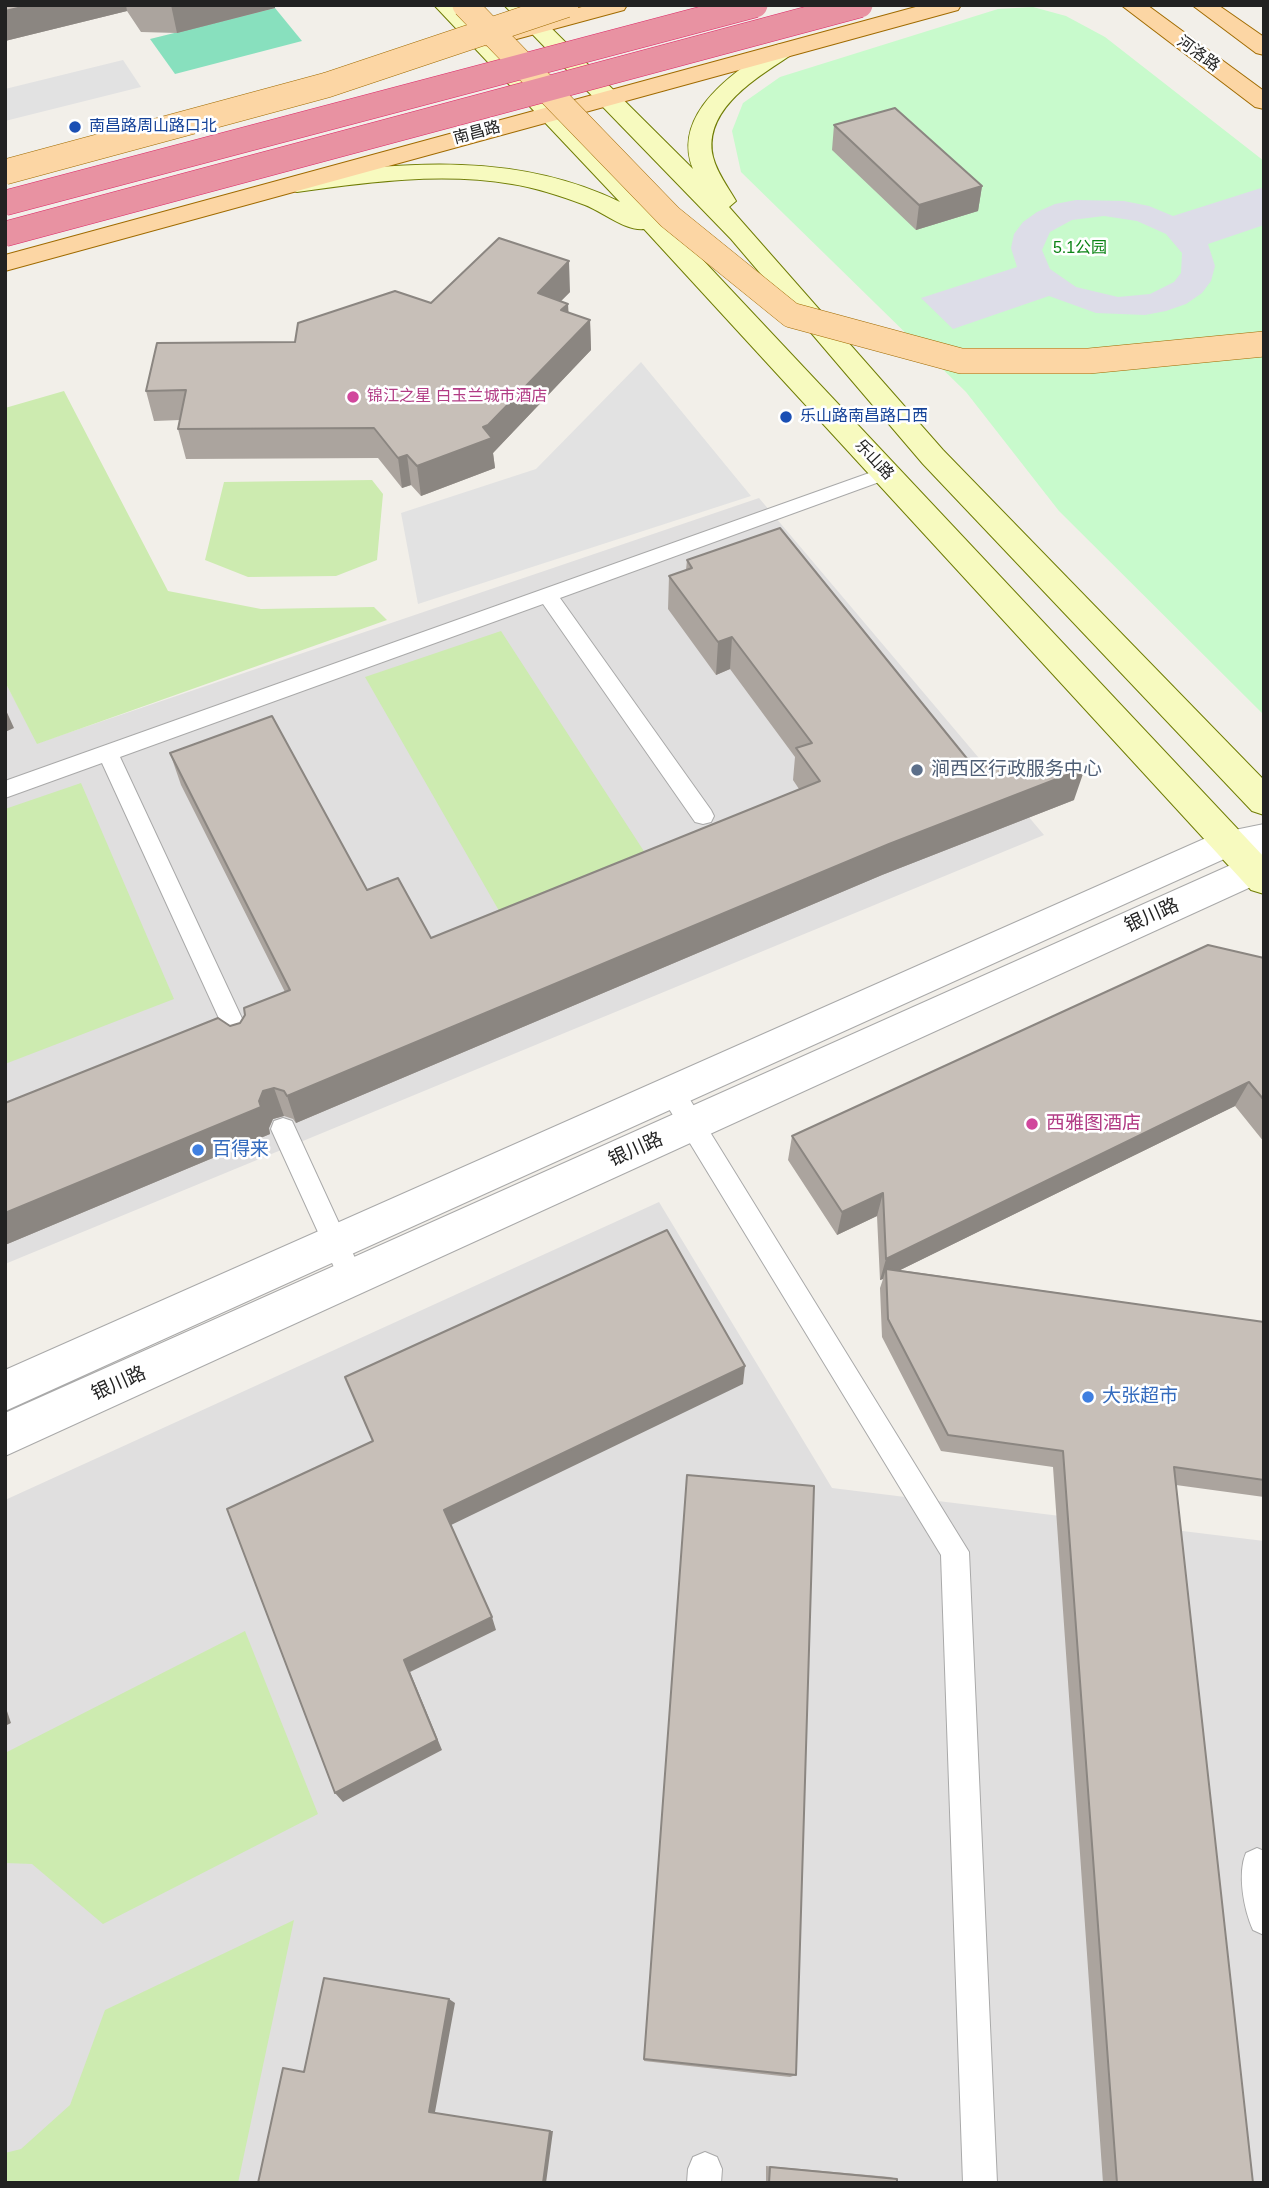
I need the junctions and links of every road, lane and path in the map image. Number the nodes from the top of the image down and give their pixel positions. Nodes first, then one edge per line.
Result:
1 (444, 5) edge
2 (459, 5) edge
3 (465, 5) edge
4 (515, 5) edge
5 (566, 5) edge
6 (616, 5) edge
7 (755, 5) edge
8 (860, 5) edge
9 (950, 5) edge
10 (1132, 5) edge
11 (1203, 5) edge
12 (537, 28) junction
13 (481, 42) junction
14 (1264, 48) edge
15 (783, 50) junction
16 (610, 98) junction
17 (1264, 102) edge
18 (551, 113) junction
19 (5, 171) edge
20 (292, 184) junction
21 (5, 202) edge
22 (740, 233) junction
23 (5, 234) edge
24 (667, 237) junction
25 (5, 263) edge
26 (1264, 344) edge
27 (886, 473) junction
28 (548, 596) junction
29 (108, 753) junction
30 (5, 790) edge
31 (1264, 802) edge
32 (703, 816) dead end
33 (1255, 858) edge
34 (242, 1042) edge
35 (672, 1092) junction
36 (692, 1124) junction
37 (283, 1129) edge
38 (335, 1243) junction
39 (352, 1279) junction
40 (5, 1391) edge
41 (5, 1435) edge
42 (1264, 1874) edge
43 (1264, 1919) edge
44 (981, 2183) edge

1 - 13 main road, 乐山路
2 - 13 main road, 乐山路
3 - 26 main road, bridge
4 - 12 main road
5 - 19 main road, bridge
6 - 12 main road
7 - 21 highway, bridge
8 - 23 highway, 南昌路, bridge
9 - 15 main road, 南昌路
10 - 17 main road, 河洛路
11 - 14 main road
12 - 13 main road
12 - 16 main road
13 - 18 main road, 乐山路
13 - 19 main road
15 - 16 main road, 南昌路
15 - 22 main road
16 - 18 main road, 南昌路
16 - 22 main road
18 - 20 main road, 南昌路
18 - 24 main road, 乐山路
20 - 24 main road
20 - 25 main road, 南昌路
22 - 31 main road
24 - 27 main road, 乐山路
27 - 28 lane
27 - 33 main road, 乐山路
28 - 29 lane
28 - 32 lane
29 - 30 lane
29 - 34 lane
33 - 35 street, 银川路
33 - 36 street, 银川路
35 - 36 lane
35 - 38 street, 银川路
36 - 39 street, 银川路
36 - 44 lane
37 - 38 lane
38 - 39 lane
38 - 40 street, 银川路
39 - 41 street, 银川路
42 - 43 lane

